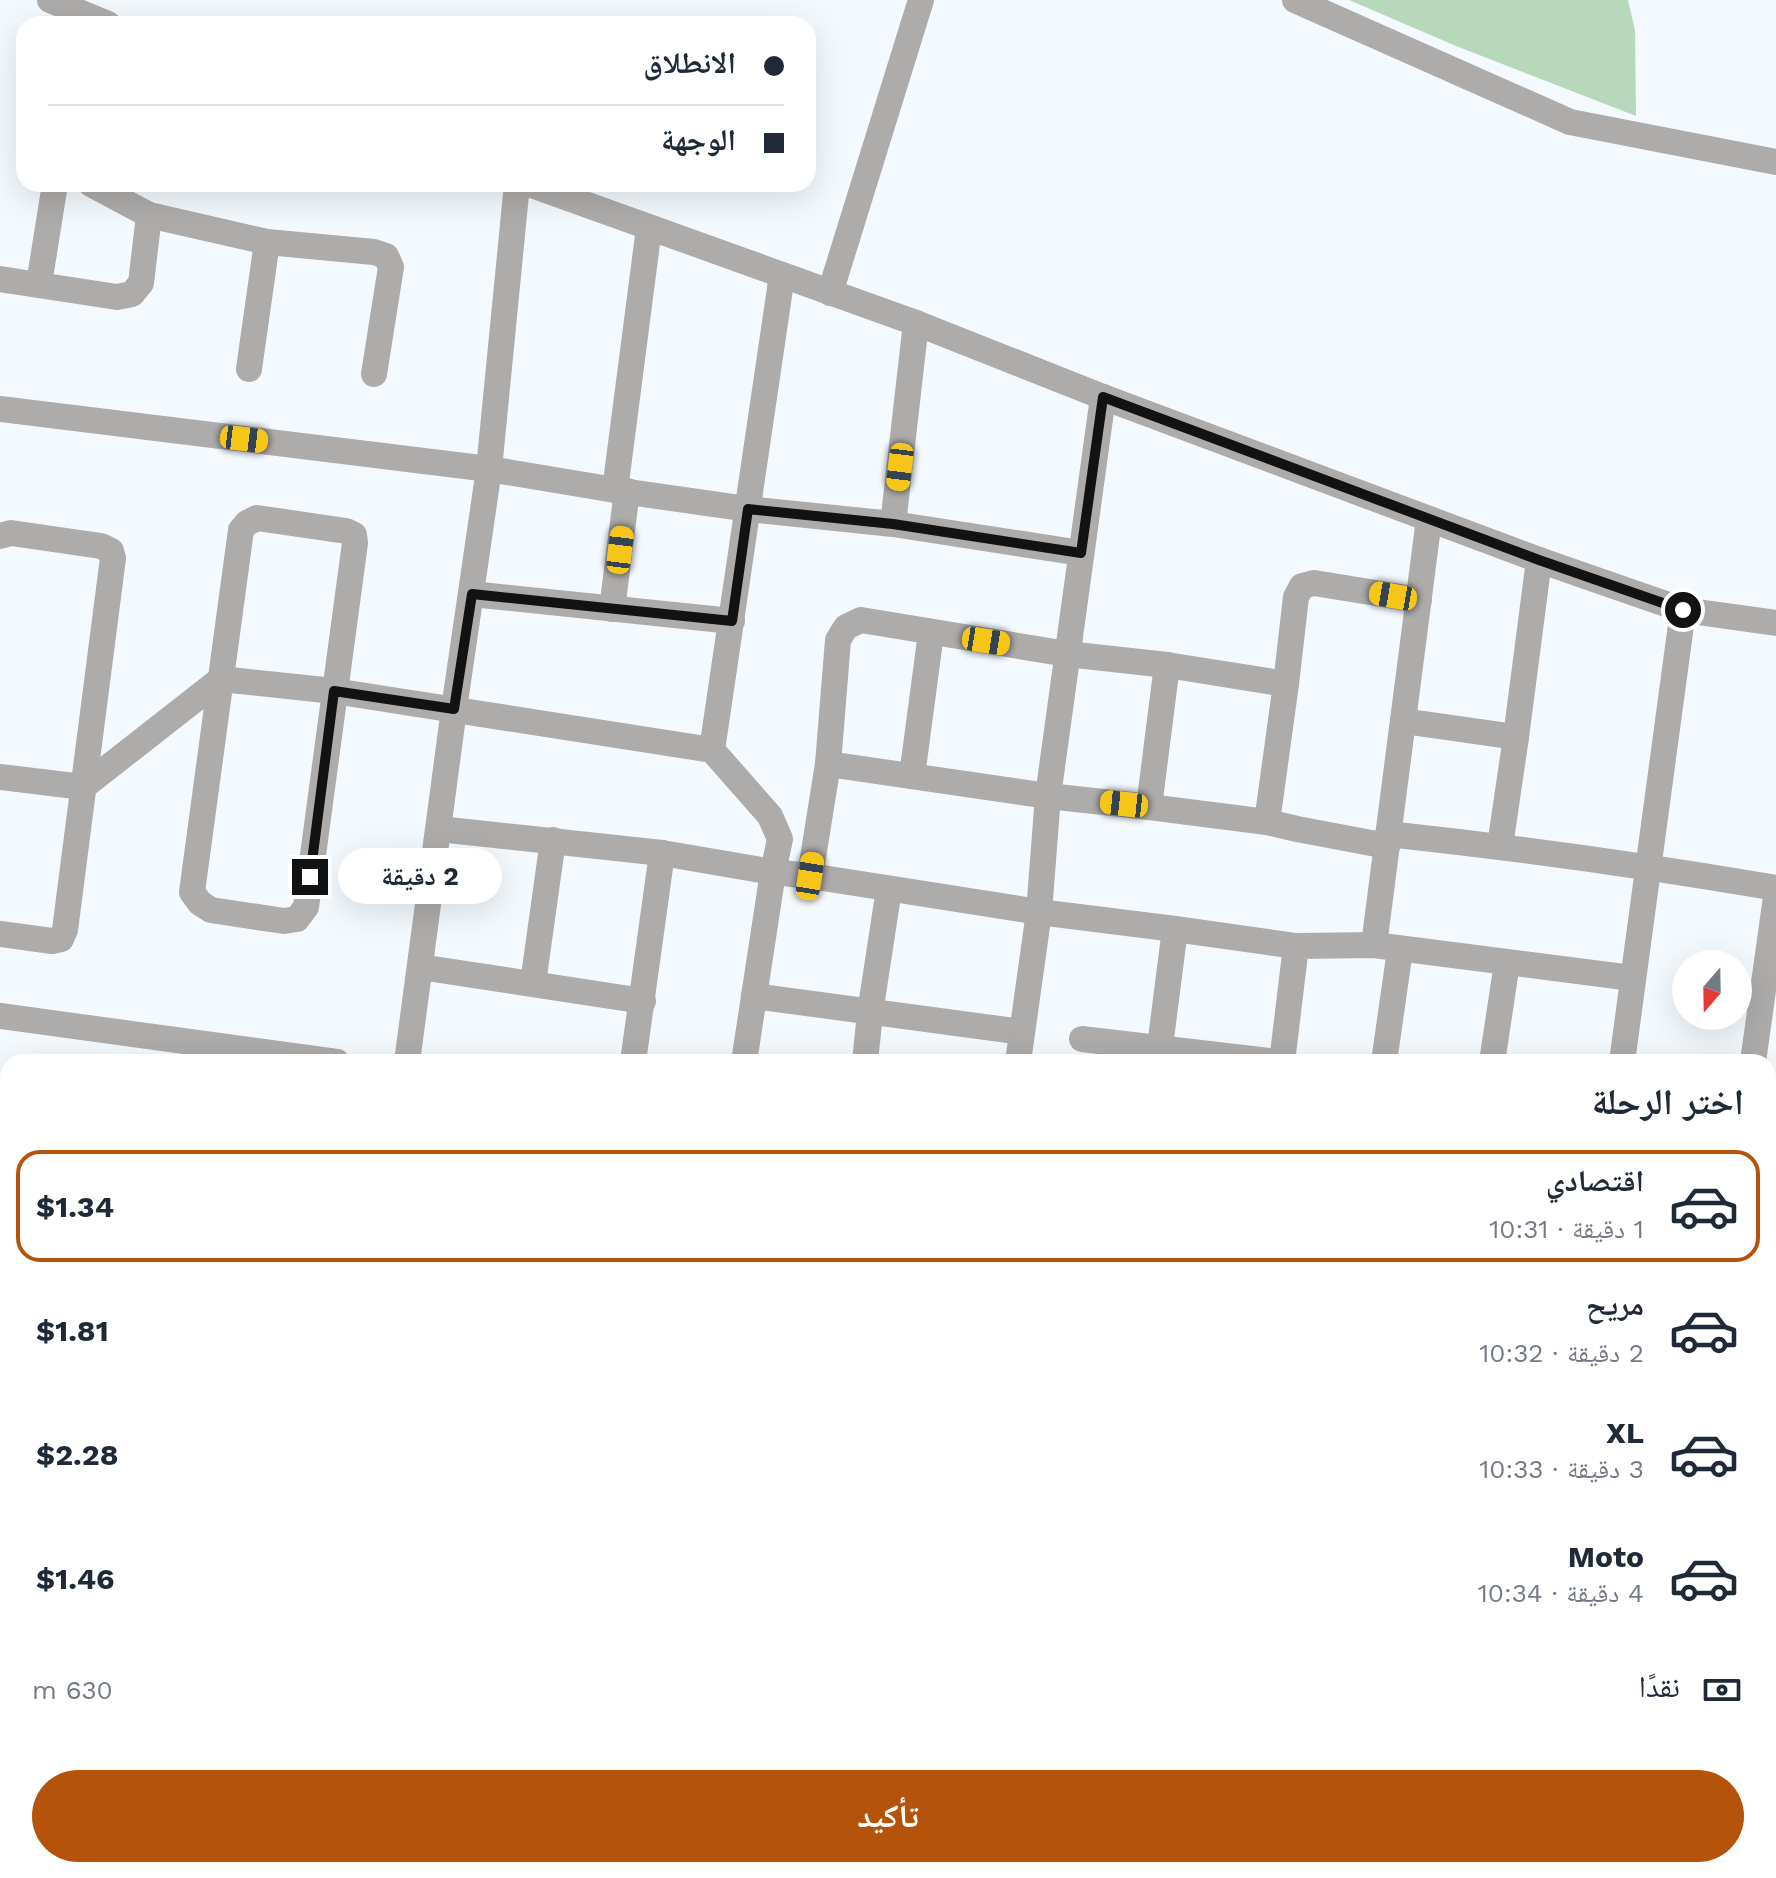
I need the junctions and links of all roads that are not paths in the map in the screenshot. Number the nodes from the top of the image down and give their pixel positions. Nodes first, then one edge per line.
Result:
1 (50, 0) edge
2 (921, 0) edge
3 (1295, 0) edge
4 (83, 16) edge
5 (1776, 162) edge
6 (54, 192) edge
7 (106, 192) edge
8 (516, 192) edge
9 (551, 192) edge
10 (149, 215) junction
11 (649, 228) junction
12 (267, 242) junction
13 (782, 275) junction
14 (0, 279) edge
15 (39, 284) junction
16 (830, 293) junction
17 (916, 323) junction
18 (249, 369) dead end
19 (374, 374) dead end
20 (1103, 397) junction
21 (0, 409) edge
22 (489, 469) junction
23 (621, 491) junction
24 (748, 509) junction
25 (1429, 519) junction
26 (893, 524) junction
27 (0, 536) edge
28 (1081, 553) junction
29 (1539, 560) junction
30 (472, 594) junction
31 (1419, 600) junction
32 (612, 609) junction
33 (1683, 610) junction
34 (732, 621) junction
35 (1776, 623) edge
36 (931, 633) junction
37 (1067, 654) junction
38 (1167, 665) junction
39 (221, 679) junction
40 (1286, 684) junction
41 (334, 691) junction
42 (454, 709) junction
43 (1403, 721) junction
44 (1516, 737) junction
45 (712, 750) junction
46 (828, 764) junction
47 (912, 776) junction
48 (0, 777) edge
49 (83, 787) junction
50 (1048, 796) junction
51 (1149, 807) junction
52 (1267, 822) junction
53 (439, 829) junction
54 (553, 840) junction
55 (1387, 840) junction
56 (1500, 846) junction
57 (662, 853) junction
58 (1648, 867) junction
59 (773, 872) junction
60 (810, 876) junction
61 (1776, 888) edge
62 (889, 889) junction
63 (1776, 897) edge
64 (1039, 912) junction
65 (1175, 929) junction
66 (0, 934) edge
67 (1296, 946) junction
68 (1387, 947) junction
69 (1507, 963) junction
70 (420, 967) junction
71 (1632, 978) junction
72 (533, 983) junction
73 (754, 996) junction
74 (643, 1001) junction
75 (870, 1013) junction
76 (0, 1016) edge
77 (1022, 1032) junction
78 (1082, 1039) dead end
79 (152, 1049) edge
80 (223, 1054) edge
81 (408, 1054) edge
82 (634, 1054) edge
83 (745, 1054) edge
84 (866, 1054) edge
85 (1019, 1054) edge
86 (1154, 1054) edge
87 (1159, 1054) edge
88 (1281, 1054) edge
89 (1384, 1054) edge
90 (1493, 1054) edge
91 (1623, 1054) edge
92 (1754, 1054) edge

1 - 4 street
2 - 16 street
3 - 5 street
6 - 15 street
7 - 10 street
8 - 22 street
9 - 11 street
10 - 12 street
10 - 15 street
11 - 13 street
11 - 23 street
12 - 18 street
12 - 19 street
13 - 16 street
13 - 24 street
14 - 15 street
16 - 17 street
17 - 20 street
17 - 26 street
20 - 25 street
20 - 28 street
21 - 22 street
22 - 23 street
22 - 30 street
23 - 24 street
23 - 32 street
24 - 26 street
24 - 34 street
25 - 29 street
25 - 31 street
26 - 28 street
27 - 49 street
28 - 37 street
29 - 33 street
29 - 44 street
30 - 32 street
30 - 42 street
31 - 40 street
31 - 43 street
32 - 34 street
33 - 35 street
33 - 58 street
34 - 45 street
36 - 37 street
36 - 46 street
36 - 47 street
37 - 38 street
37 - 50 street
38 - 40 street
38 - 51 street
39 - 41 street
39 - 41 street
39 - 41 street
39 - 49 street
40 - 52 street
41 - 42 street
42 - 45 street
42 - 53 street
43 - 44 street
43 - 55 street
44 - 56 street
45 - 59 street
46 - 47 street
46 - 60 street
47 - 50 street
48 - 49 street
49 - 66 street
50 - 51 street
50 - 64 street
51 - 52 street
52 - 55 street
53 - 54 street
53 - 70 street
54 - 57 street
54 - 72 street
55 - 56 street
55 - 68 street
56 - 58 street
57 - 59 street
57 - 74 street
58 - 61 street
58 - 71 street
59 - 60 street
59 - 73 street
60 - 62 street
62 - 64 street
62 - 75 street
63 - 92 street
64 - 65 street
64 - 77 street
65 - 67 street
65 - 87 street
67 - 68 street
67 - 88 street
68 - 69 street
68 - 89 street
69 - 71 street
69 - 90 street
70 - 72 street
70 - 81 street
71 - 91 street
72 - 74 street
73 - 75 street
73 - 83 street
74 - 82 street
75 - 77 street
75 - 84 street
76 - 79 street
77 - 85 street
78 - 86 street
79 - 80 street

